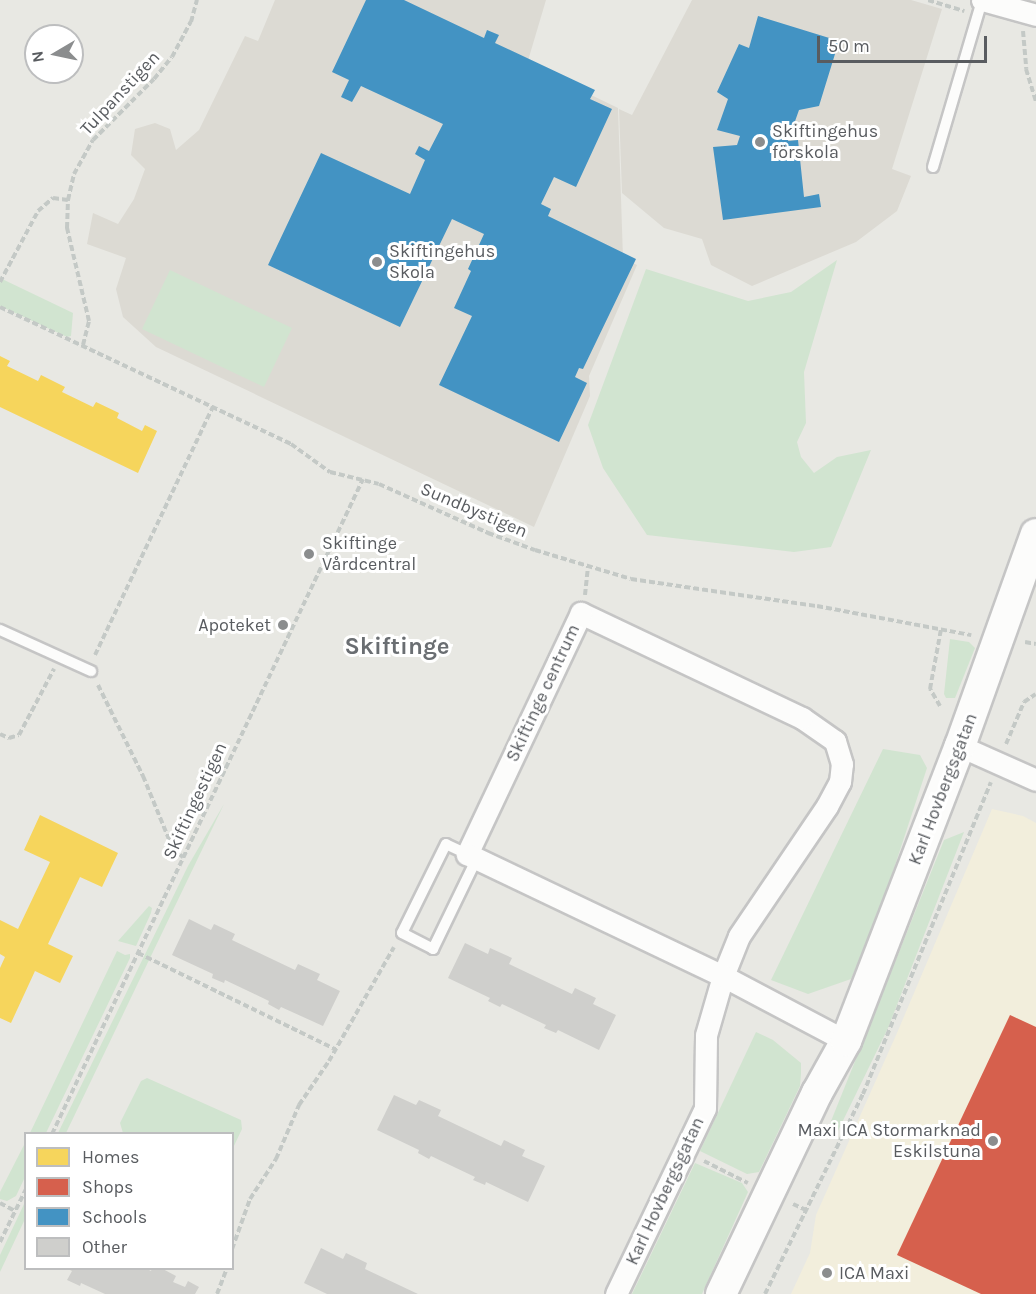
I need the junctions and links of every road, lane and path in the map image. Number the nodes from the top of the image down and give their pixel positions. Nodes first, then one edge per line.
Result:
1 (197, 0) edge
2 (982, 0) edge
3 (1031, 15) edge
4 (1036, 100) edge
5 (933, 167) dead end
6 (68, 200) junction
7 (0, 282) edge
8 (0, 307) edge
9 (82, 345) junction
10 (213, 407) junction
11 (363, 479) junction
12 (1036, 534) edge
13 (941, 629) junction
14 (0, 630) edge
15 (971, 635) dead end
16 (60, 657) junction
17 (91, 671) junction
18 (1036, 694) edge
19 (940, 706) dead end
20 (0, 734) edge
21 (960, 746) junction
22 (999, 764) junction
23 (1036, 780) edge
24 (472, 856) junction
25 (183, 857) junction
26 (402, 933) junction
27 (138, 952) junction
28 (723, 976) junction
29 (846, 1041) junction
30 (335, 1049) junction
31 (53, 1132) edge
32 (24, 1193) edge
33 (0, 1203) edge
34 (15, 1211) junction
35 (0, 1242) edge
36 (234, 1243) edge
37 (227, 1270) edge
38 (217, 1294) edge
39 (616, 1294) edge
40 (722, 1294) edge
41 (743, 1294) edge
42 (765, 1294) edge

1 - 6 path, Tulpanstigen
2 - 3 street
2 - 5 lane
3 - 4 path
6 - 7 path
6 - 9 path, Tulpanstigen
8 - 9 path, Sundbystigen
9 - 10 path, Sundbystigen
10 - 11 path, Sundbystigen
10 - 17 path
11 - 13 path, Sundbystigen
11 - 25 path, Skiftingestigen
12 - 21 street, Karl Hovbergsgatan
13 - 15 path, Sundbystigen
13 - 19 path
14 - 16 lane
16 - 17 lane
16 - 20 path
17 - 25 path
18 - 22 path
21 - 22 street
21 - 29 street, Karl Hovbergsgatan
22 - 23 street
22 - 42 path
24 - 26 lane
24 - 26 lane
24 - 28 street
24 - 28 street, Skiftinge centrum
25 - 27 path, Skiftingestigen
26 - 30 path
27 - 30 path
27 - 31 path, Skiftingestigen
28 - 29 street
28 - 39 street, Karl Hovbergsgatan
29 - 40 street, Karl Hovbergsgatan
29 - 41 street, Karl Hovbergsgatan
30 - 36 path
32 - 34 path
33 - 34 path
34 - 35 path
37 - 38 path

